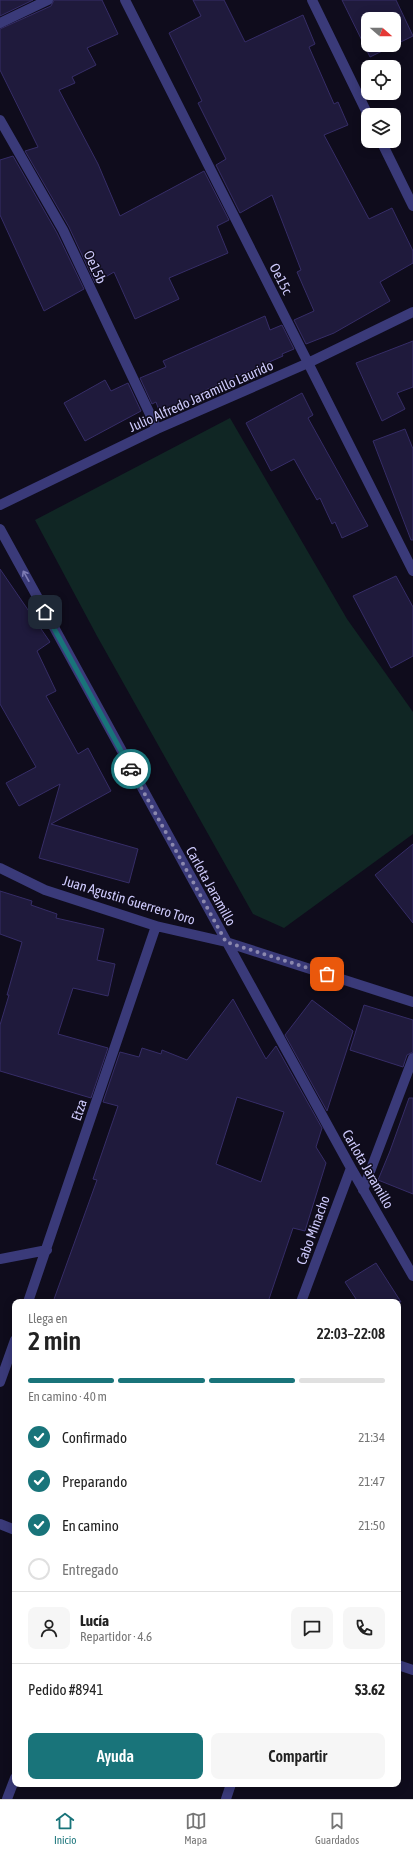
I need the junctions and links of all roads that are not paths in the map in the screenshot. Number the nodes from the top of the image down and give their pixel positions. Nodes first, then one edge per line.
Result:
1 (48, 0) edge
2 (125, 0) edge
3 (312, 0) edge
4 (0, 23) edge
5 (365, 108) edge
6 (0, 120) edge
7 (384, 148) edge
8 (413, 206) edge
9 (413, 312) edge
10 (308, 363) junction
11 (157, 429) junction
12 (0, 505) edge
13 (0, 529) edge
14 (413, 571) edge
15 (0, 868) edge
16 (156, 926) junction
17 (226, 942) junction
18 (413, 1002) edge
19 (413, 1058) edge
20 (351, 1168) junction
21 (363, 1190) junction
22 (47, 1250) junction
23 (0, 1259) edge
24 (413, 1276) edge
25 (29, 1299) edge
26 (302, 1299) edge
27 (12, 1348) edge
28 (0, 1382) edge
29 (0, 1524) edge
30 (12, 1529) edge
31 (401, 1666) edge
32 (413, 1670) edge
33 (12, 1786) edge
34 (230, 1787) edge
35 (7, 1799) edge
36 (226, 1799) edge

1 - 4 street
2 - 10 street, Oe15c
3 - 5 street
6 - 11 street, Oe15b
7 - 8 street
9 - 10 street, Julio Alfredo Jaramillo Laurido
10 - 11 street, Julio Alfredo Jaramillo Laurido
10 - 14 street, Oe15c
11 - 12 street, Julio Alfredo Jaramillo Laurido
17 -> 13 street, Carlota Jaramillo
15 - 16 street, Juan Agustin Guerrero Toro
16 - 17 street, Juan Agustin Guerrero Toro
16 - 22 street, Etza
17 - 18 street, Juan Agustin Guerrero Toro
17 - 20 street, Carlota Jaramillo
19 - 21 street
20 - 21 street, Carlota Jaramillo
20 - 26 street, Cabo Minacho
21 - 24 street, Carlota Jaramillo
22 - 23 street
22 - 25 street, Etza
27 - 28 street
29 - 30 street
31 - 32 street
33 - 35 street
34 - 36 street

